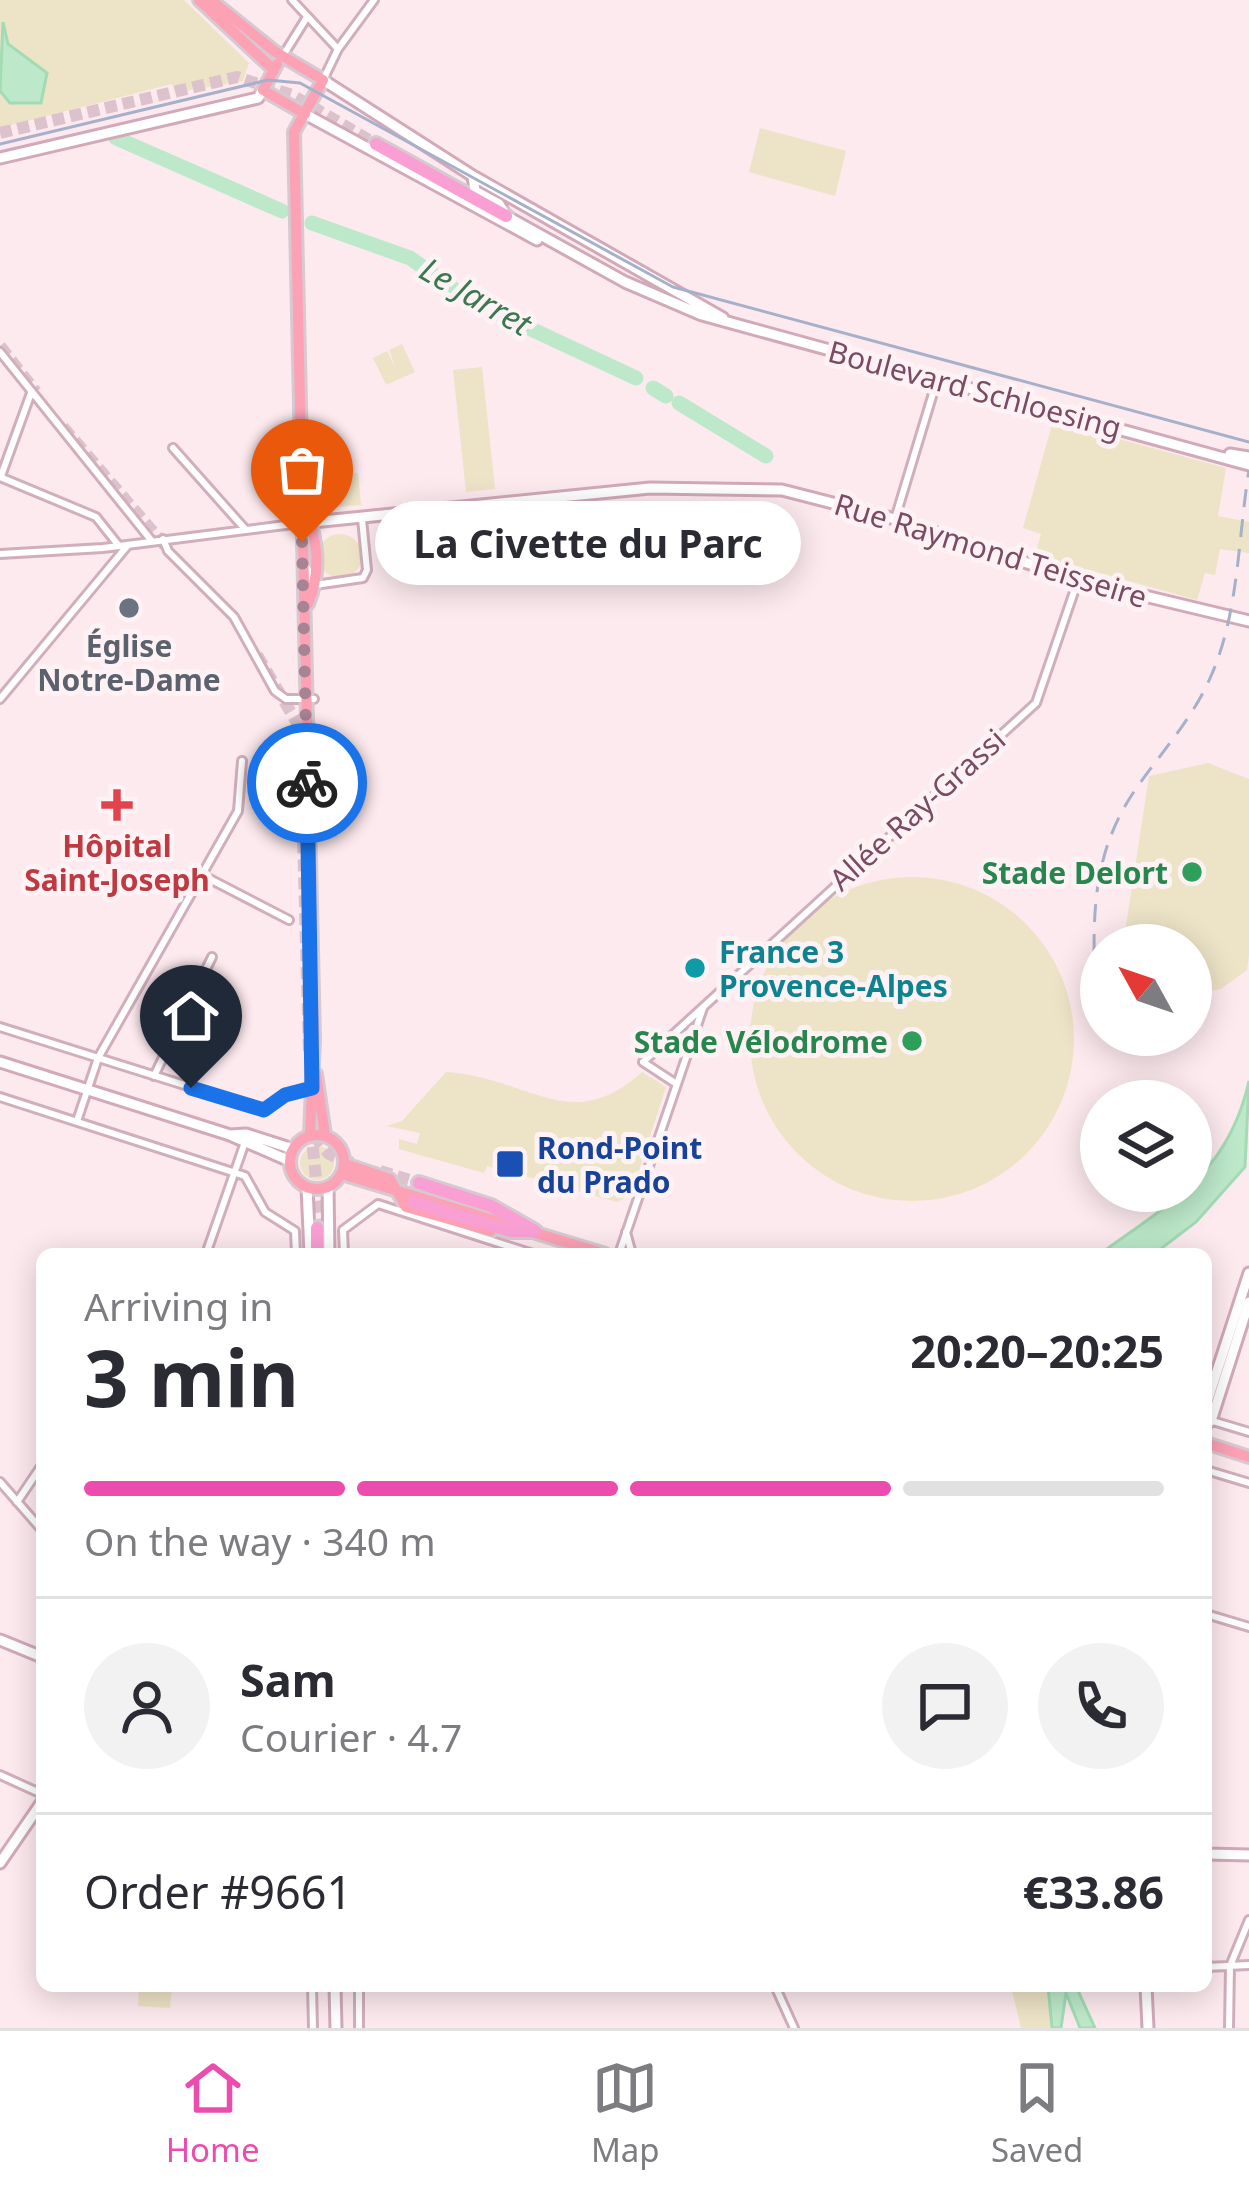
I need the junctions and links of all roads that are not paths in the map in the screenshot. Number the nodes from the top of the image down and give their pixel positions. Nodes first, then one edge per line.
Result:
1 (199, 0) edge
2 (211, 0) edge
3 (292, 0) edge
4 (374, 0) edge
5 (307, 17) junction
6 (338, 49) junction
7 (283, 57) junction
8 (274, 70) junction
9 (322, 80) junction
10 (263, 90) junction
11 (305, 114) junction
12 (376, 144) tunnel mouth
13 (0, 158) edge
14 (473, 176) junction
15 (506, 216) junction
16 (609, 273) junction
17 (732, 324) junction
18 (0, 352) edge
19 (937, 380) junction
20 (32, 392) junction
21 (172, 448) dead end
22 (1249, 461) edge
23 (0, 478) edge
24 (362, 519) junction
25 (895, 519) junction
26 (307, 523) junction
27 (245, 529) junction
28 (163, 539) junction
29 (151, 540) junction
30 (302, 542) junction
31 (123, 546) junction
32 (0, 554) edge
33 (1078, 580) junction
34 (315, 585) junction
35 (304, 612) junction
36 (1249, 621) edge
37 (0, 698) edge
38 (309, 699) junction
39 (242, 761) dead end
40 (202, 875) junction
41 (289, 920) dead end
42 (212, 957) dead end
43 (704, 1005) junction
44 (0, 1027) edge
45 (98, 1058) junction
46 (0, 1062) edge
47 (315, 1068) junction
48 (154, 1076) junction
49 (676, 1083) junction
50 (88, 1088) junction
51 (312, 1088) junction
52 (0, 1097) edge
53 (77, 1121) junction
54 (230, 1135) junction
55 (310, 1135) junction
56 (325, 1135) junction
57 (244, 1144) junction
58 (291, 1154) junction
59 (343, 1169) junction
60 (233, 1172) junction
61 (419, 1183) tunnel mouth
62 (307, 1187) junction
63 (328, 1187) junction
64 (413, 1202) tunnel mouth
65 (319, 1229) tunnel mouth
66 (535, 1231) junction
67 (626, 1232) junction
68 (561, 1240) junction
69 (208, 1248) edge
70 (296, 1248) edge
71 (318, 1248) edge
72 (319, 1248) edge
73 (320, 1248) edge
74 (344, 1248) edge
75 (514, 1248) edge
76 (563, 1248) edge
77 (586, 1248) edge
78 (621, 1248) edge
79 (630, 1248) edge
80 (1249, 1273) edge
81 (1249, 1302) edge
82 (1212, 1387) edge
83 (1212, 1411) edge
84 (1212, 1421) edge
85 (1249, 1432) edge
86 (1212, 1446) edge
87 (1249, 1457) edge
88 (1212, 1472) edge
89 (36, 1474) edge
90 (0, 1482) edge
91 (1249, 1484) edge
92 (17, 1502) junction
93 (36, 1523) edge
94 (1212, 1616) edge
95 (1249, 1627) edge
96 (0, 1640) edge
97 (36, 1655) edge
98 (0, 1775) edge
99 (36, 1795) edge
100 (36, 1807) edge
101 (1212, 1854) edge
102 (1249, 1855) edge
103 (0, 1863) edge
104 (1249, 1920) edge
105 (1249, 1965) edge
106 (1230, 1966) junction
107 (1212, 1967) edge
108 (312, 1992) edge
109 (335, 1992) edge
110 (359, 1992) edge
111 (778, 1992) edge
112 (1146, 1992) edge
113 (338, 2026) edge
114 (313, 2028) edge
115 (359, 2028) edge
116 (794, 2028) edge
117 (1148, 2028) edge
118 (1229, 2028) edge

1 - 8 main road
2 - 7 main road
3 - 5 street
4 - 6 street
5 - 6 street
5 - 7 street
6 - 9 street
7 - 8 main road
7 - 9 main road
8 - 10 main road
9 - 11 main road
9 - 14 main road, Boulevard Schloesing
10 - 11 main road
10 - 13 main road
11 - 16 main road, Boulevard Schloesing
11 - 26 main road
12 - 15 highway
14 - 15 main road, Boulevard Schloesing
14 - 17 main road, Boulevard Schloesing
15 - 16 main road, Boulevard Schloesing
16 - 17 main road, Boulevard Schloesing
17 - 19 main road, Boulevard Schloesing
18 - 20 street
19 - 22 main road, Boulevard Schloesing
19 - 25 street
20 - 23 street
20 - 29 street
21 - 27 street
23 - 31 street
24 - 25 main road, Rue Raymond Teisseire
24 - 26 main road, Rue Raymond Teisseire
24 - 34 street
25 - 33 main road, Rue Raymond Teisseire
26 - 27 street
26 - 30 main road
26 - 34 main road
27 - 28 street
28 - 29 street
28 - 38 street
29 - 31 street
30 - 34 street
30 - 35 main road
31 - 32 street
31 - 37 street
33 - 36 main road, Rue Raymond Teisseire
33 - 43 street, Allée Ray-Grassi
34 - 35 main road
35 - 38 main road
38 - 47 main road
39 - 40 street
40 - 41 street
40 - 45 street
42 - 48 street
43 - 49 street, Allée Ray-Grassi
43 - 49 street, Allée Ray-Grassi
44 - 45 street
45 - 48 street
45 - 50 street
46 - 50 main road
47 - 51 main road
47 - 56 main road
48 - 51 street
49 - 67 street, Allée Ray-Grassi
50 - 53 street
50 - 54 main road
51 - 55 main road
52 - 53 street
53 - 60 street
54 - 57 main road
54 - 58 main road
55 - 56 main road
55 - 58 main road
56 - 59 main road
57 - 58 main road
57 - 60 street
58 - 62 main road
59 - 63 main road
59 - 66 main road
60 - 69 street
60 - 70 street
61 - 66 highway
62 - 63 main road
62 - 71 main road
63 - 73 main road
64 - 66 highway
65 - 72 highway
66 - 68 main road
67 - 78 street, Allée Ray-Grassi
67 - 79 street
68 - 76 street
68 - 77 main road
74 - 75 street
80 - 82 main road
81 - 83 main road
84 - 85 street
86 - 87 main road
88 - 91 street
89 - 92 street
90 - 92 street
92 - 93 street
94 - 95 street
96 - 97 main road
98 - 99 street
100 - 103 main road
101 - 102 main road
104 - 106 street
105 - 106 street
106 - 107 street
106 - 118 street
108 - 114 street
109 - 113 main road
110 - 115 street
111 - 116 street
112 - 117 main road

